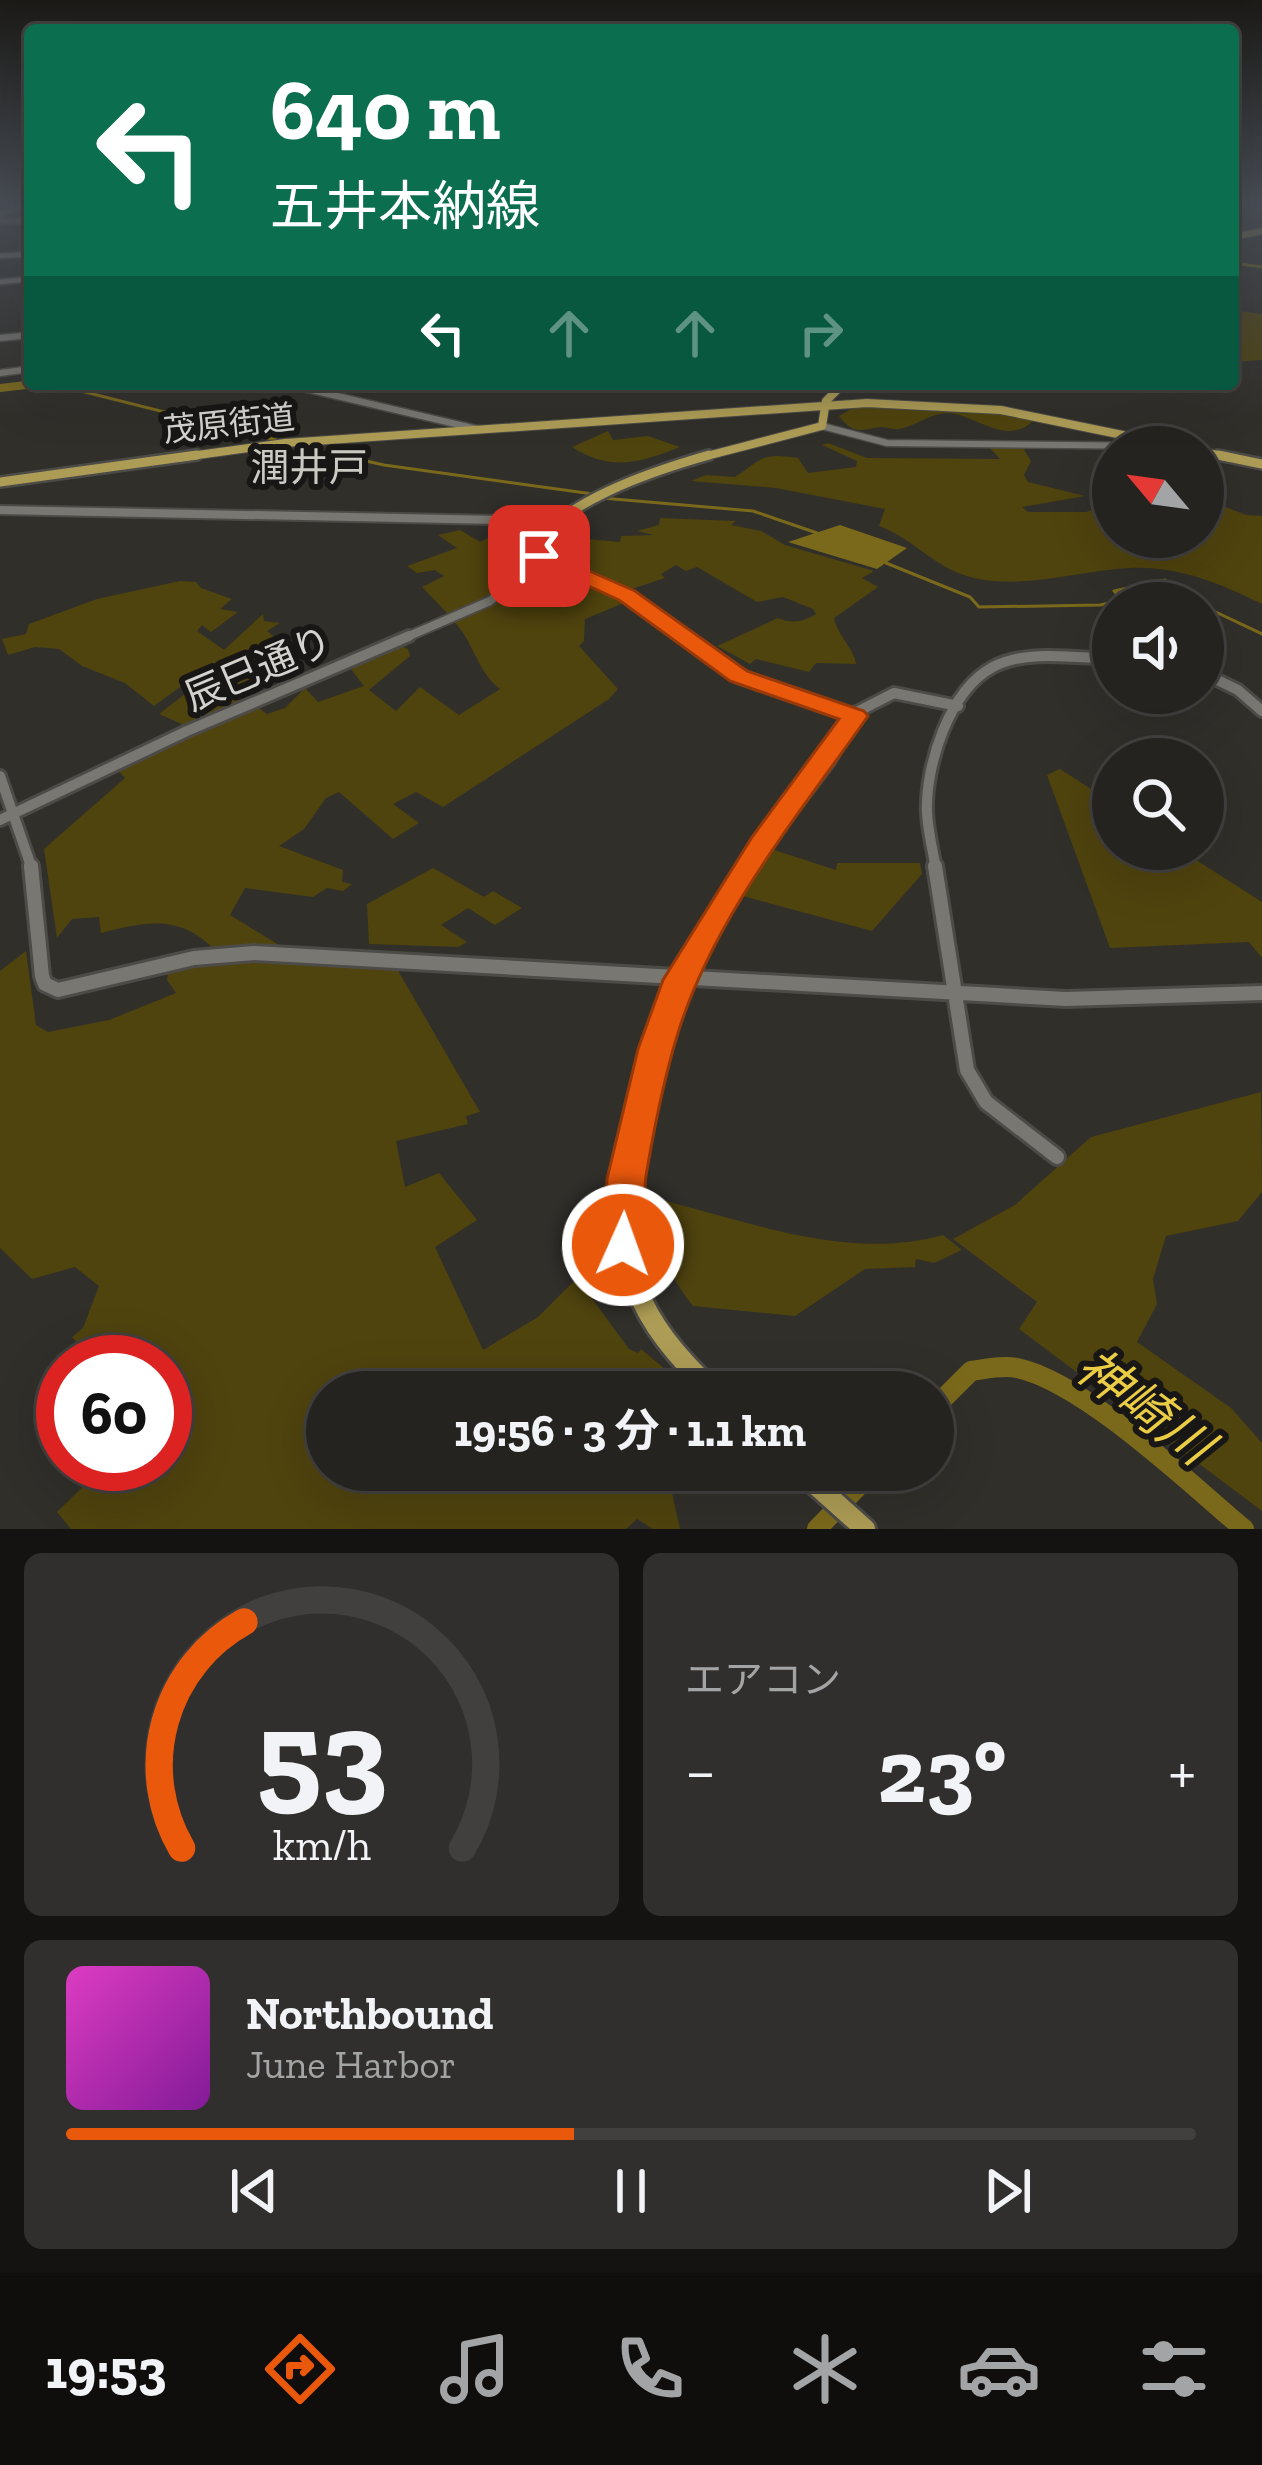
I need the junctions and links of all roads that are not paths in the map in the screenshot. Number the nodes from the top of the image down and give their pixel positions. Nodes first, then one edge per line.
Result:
1 (311, 390) edge
2 (838, 390) edge
3 (824, 406) junction
4 (822, 426) junction
5 (477, 429) junction
6 (1092, 430) edge
7 (1092, 446) edge
8 (1224, 456) edge
9 (1262, 464) edge
10 (0, 482) edge
11 (0, 510) edge
12 (549, 521) junction
13 (520, 553) junction
14 (1092, 658) edge
15 (1224, 683) edge
16 (958, 706) junction
17 (1262, 711) edge
18 (854, 714) junction
19 (0, 776) edge
20 (0, 795) edge
21 (16, 812) junction
22 (0, 820) edge
23 (680, 980) junction
24 (955, 993) junction
25 (1262, 993) edge
26 (1057, 1157) dead end
27 (695, 1371) edge
28 (822, 1491) edge
29 (865, 1529) edge

1 - 5 street
2 - 3 main road
3 - 4 main road
3 - 5 main road, 茂原街道
3 - 6 main road, 茂原街道
4 - 7 street
4 - 12 main road
5 - 10 main road, 茂原街道
8 - 9 main road
11 - 12 street
12 - 13 main road
13 - 18 main road
13 - 21 street, 辰巳通り
14 - 16 street
15 - 17 street
16 - 18 street
16 - 24 street
18 - 23 main road
19 - 21 street
20 - 21 street
21 - 22 street, 辰巳通り
21 - 23 street
23 - 24 street
23 - 27 main road
24 - 25 street
24 - 26 street
28 - 29 main road

